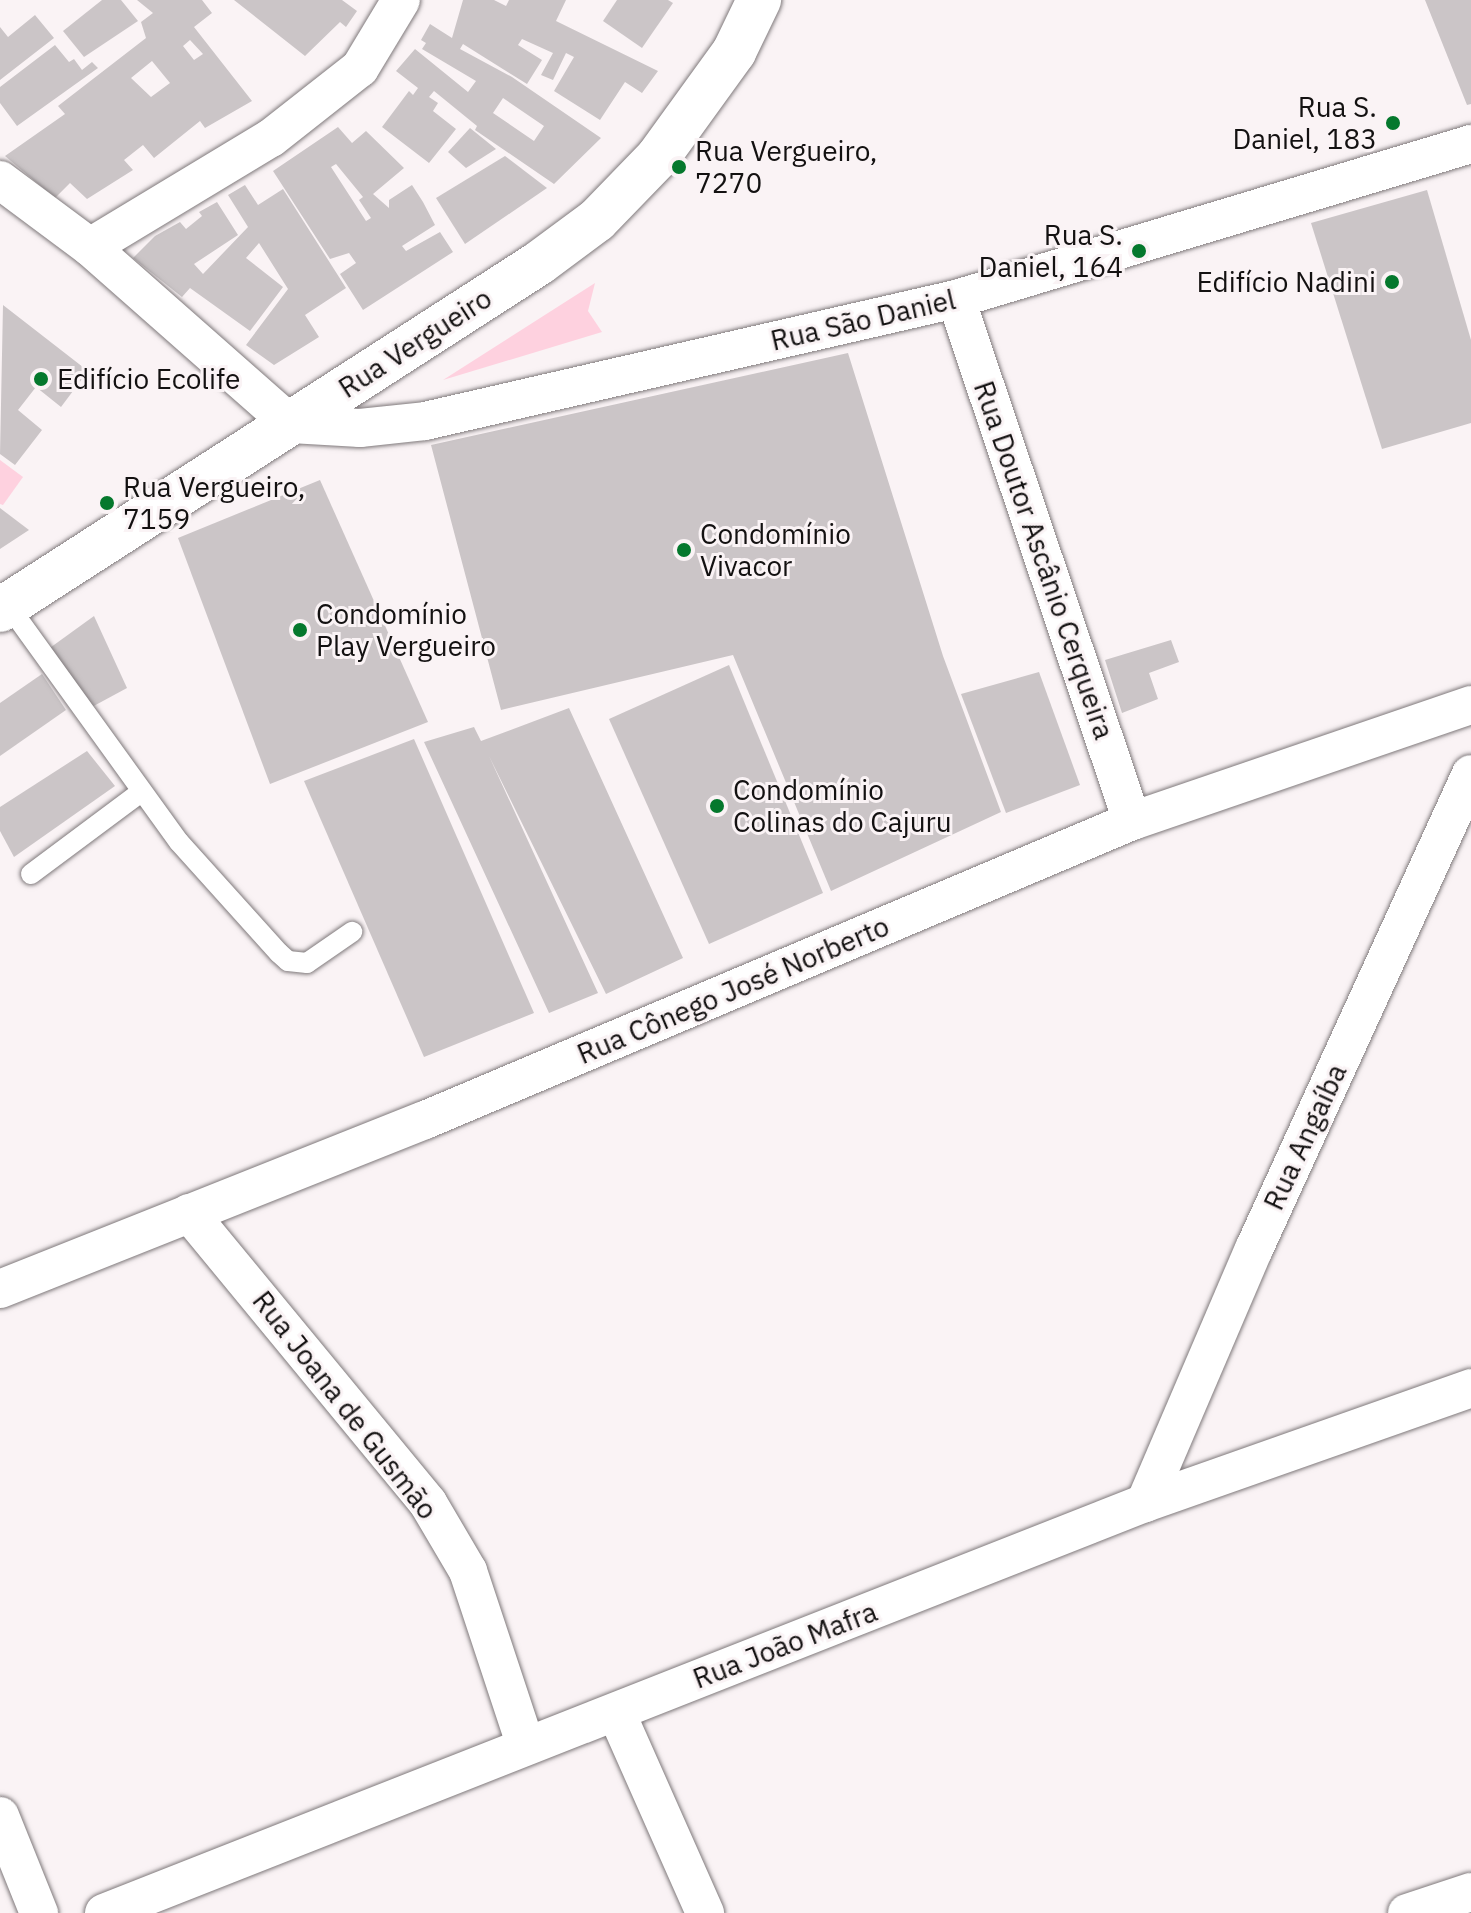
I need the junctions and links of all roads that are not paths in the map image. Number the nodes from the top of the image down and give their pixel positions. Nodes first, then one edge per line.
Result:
1 (401, 0) edge
2 (759, 0) edge
3 (1471, 144) edge
4 (0, 180) edge
5 (90, 247) junction
6 (956, 299) junction
7 (291, 424) junction
8 (4, 607) edge
9 (1471, 705) edge
10 (1471, 774) edge
11 (141, 792) junction
12 (1132, 821) junction
13 (31, 874) dead end
14 (352, 932) dead end
15 (189, 1213) junction
16 (0, 1289) edge
17 (1471, 1388) edge
18 (1145, 1503) junction
19 (616, 1712) junction
20 (526, 1746) junction
21 (0, 1816) edge
22 (11, 1879) edge
23 (1471, 1892) edge
24 (39, 1913) edge
25 (104, 1913) edge
26 (705, 1913) edge
27 (1407, 1913) edge

1 - 5 street
2 - 7 main road, Rua Vergueiro
3 - 6 street, Rua São Daniel
4 - 5 street
5 - 7 street
6 - 7 street, Rua São Daniel
6 - 12 street, Rua Doutor Ascânio Cerqueira
7 - 8 main road, Rua Vergueiro
8 - 11 lane
9 - 12 street, Rua Cônego José Norberto
10 - 18 street, Rua Angaíba
11 - 13 lane
11 - 14 lane
12 - 15 street, Rua Cônego José Norberto
15 - 16 street, Rua Cônego José Norberto
15 - 20 street, Rua Joana de Gusmão
17 - 18 street, Rua João Mafra
18 - 19 street, Rua João Mafra
19 - 20 street, Rua João Mafra
19 - 26 street
20 - 25 street, Rua João Mafra
21 - 22 street
22 - 24 street
23 - 27 street

